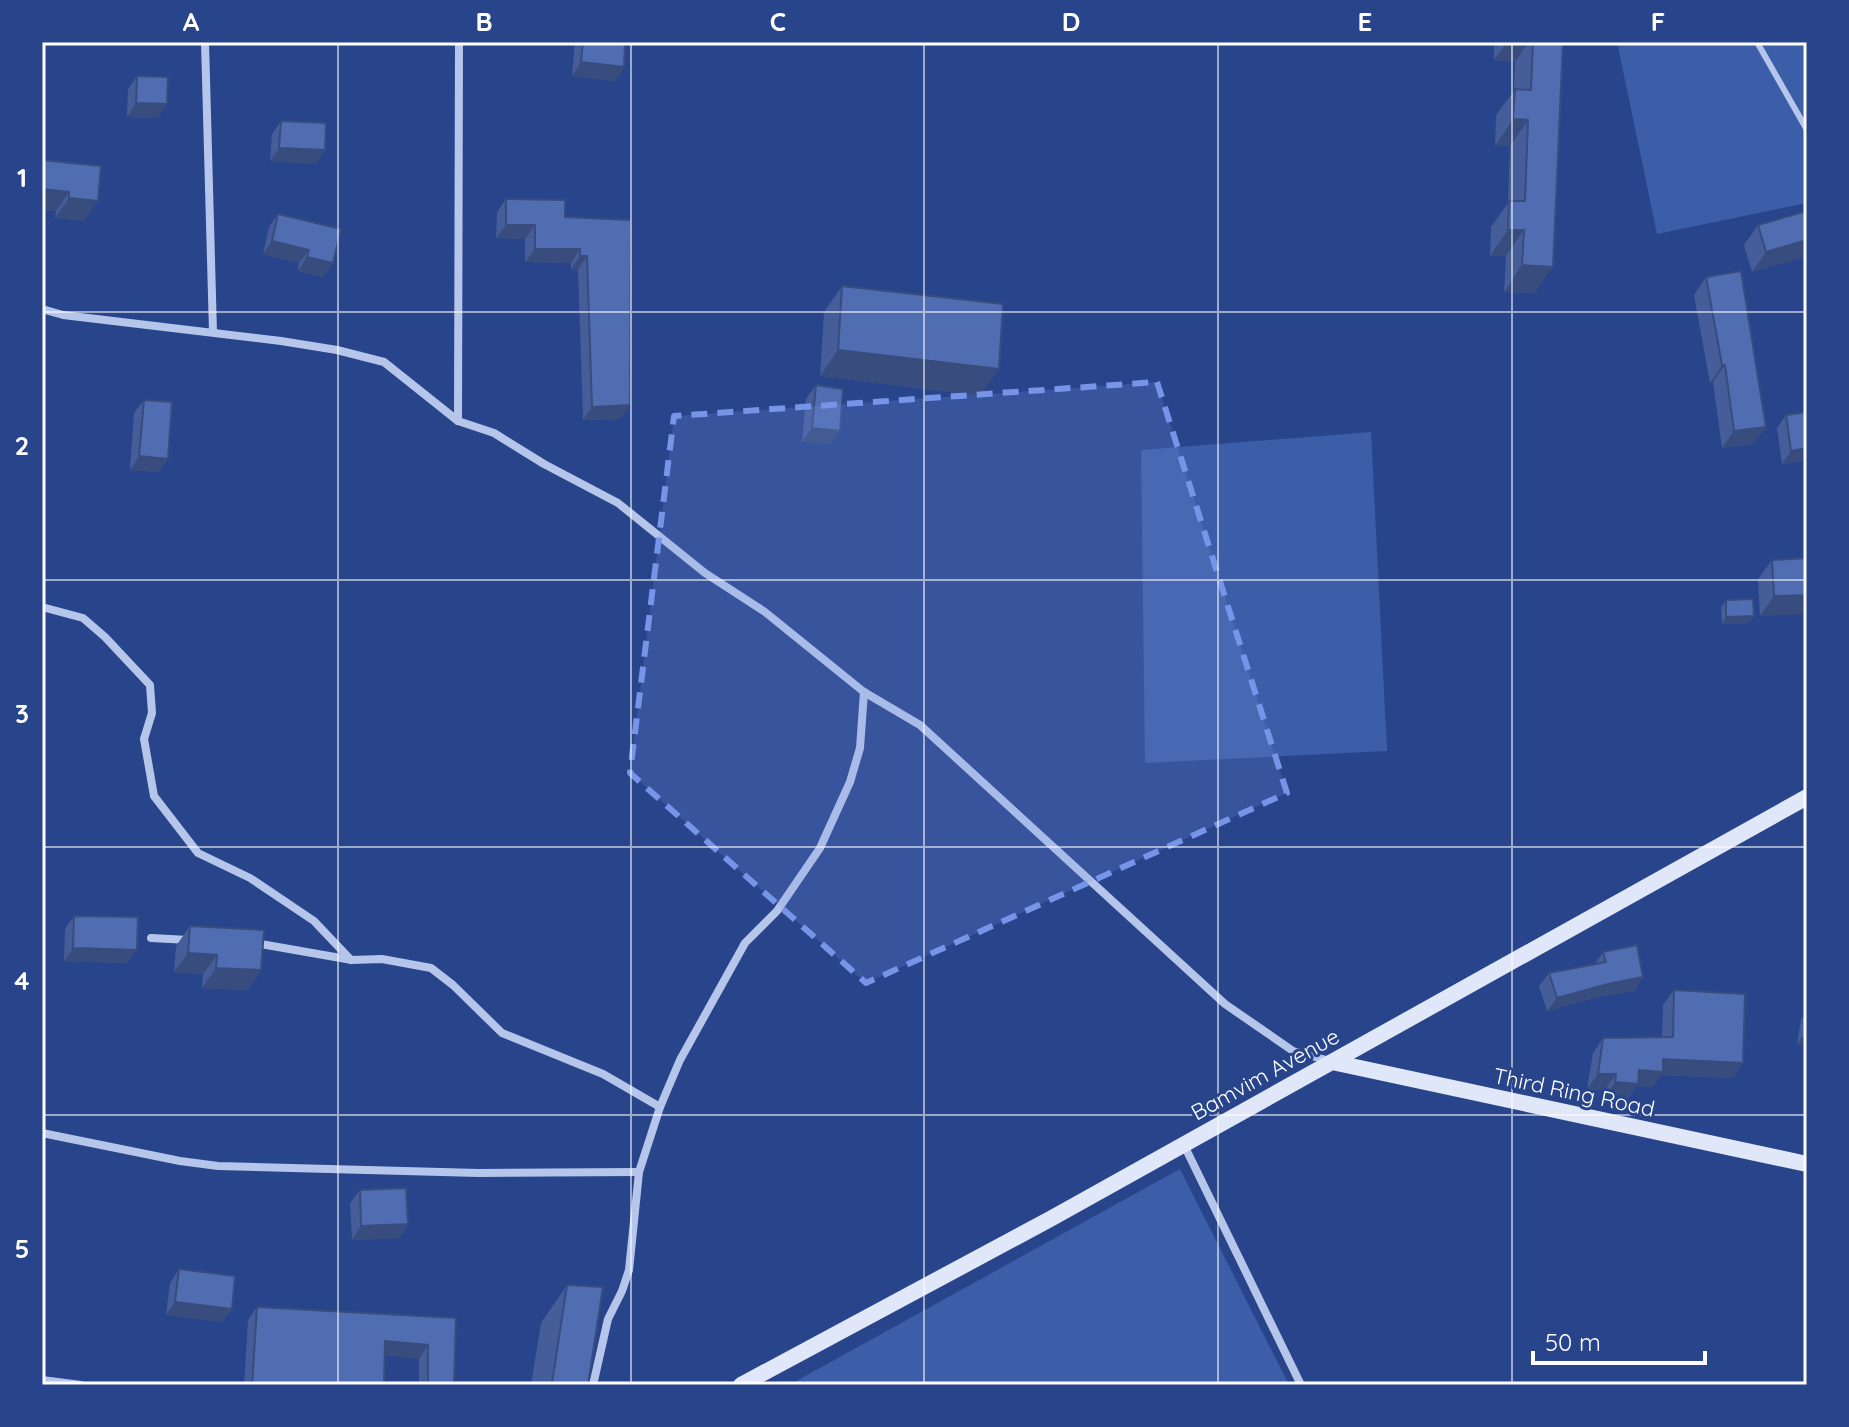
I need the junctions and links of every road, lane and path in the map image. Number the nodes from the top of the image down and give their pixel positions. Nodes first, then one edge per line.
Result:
1 (205, 42) edge
2 (459, 42) edge
3 (1757, 42) edge
4 (1807, 130) edge
5 (42, 309) edge
6 (213, 332) junction
7 (458, 421) junction
8 (42, 607) edge
9 (864, 692) junction
10 (1807, 797) edge
11 (151, 938) dead end
12 (198, 940) edge
13 (245, 942) edge
14 (352, 960) junction
15 (1332, 1062) junction
16 (660, 1107) junction
17 (42, 1133) edge
18 (1184, 1144) junction
19 (1807, 1164) edge
20 (639, 1172) junction
21 (42, 1380) edge
22 (81, 1385) edge
23 (593, 1385) edge
24 (741, 1385) edge
25 (1301, 1385) edge

1 - 6 street
2 - 7 street
3 - 4 lane
5 - 6 street
6 - 7 street
7 - 9 street
8 - 14 street
9 - 15 street
9 - 16 street
10 - 15 street, Bamvim Avenue
11 - 12 street
13 - 14 street
14 - 16 street
15 - 18 street, Bamvim Avenue
15 - 19 street, Third Ring Road
16 - 20 street
17 - 20 street
18 - 24 street, Bamvim Avenue
18 - 25 street
20 - 23 street
21 - 22 street

